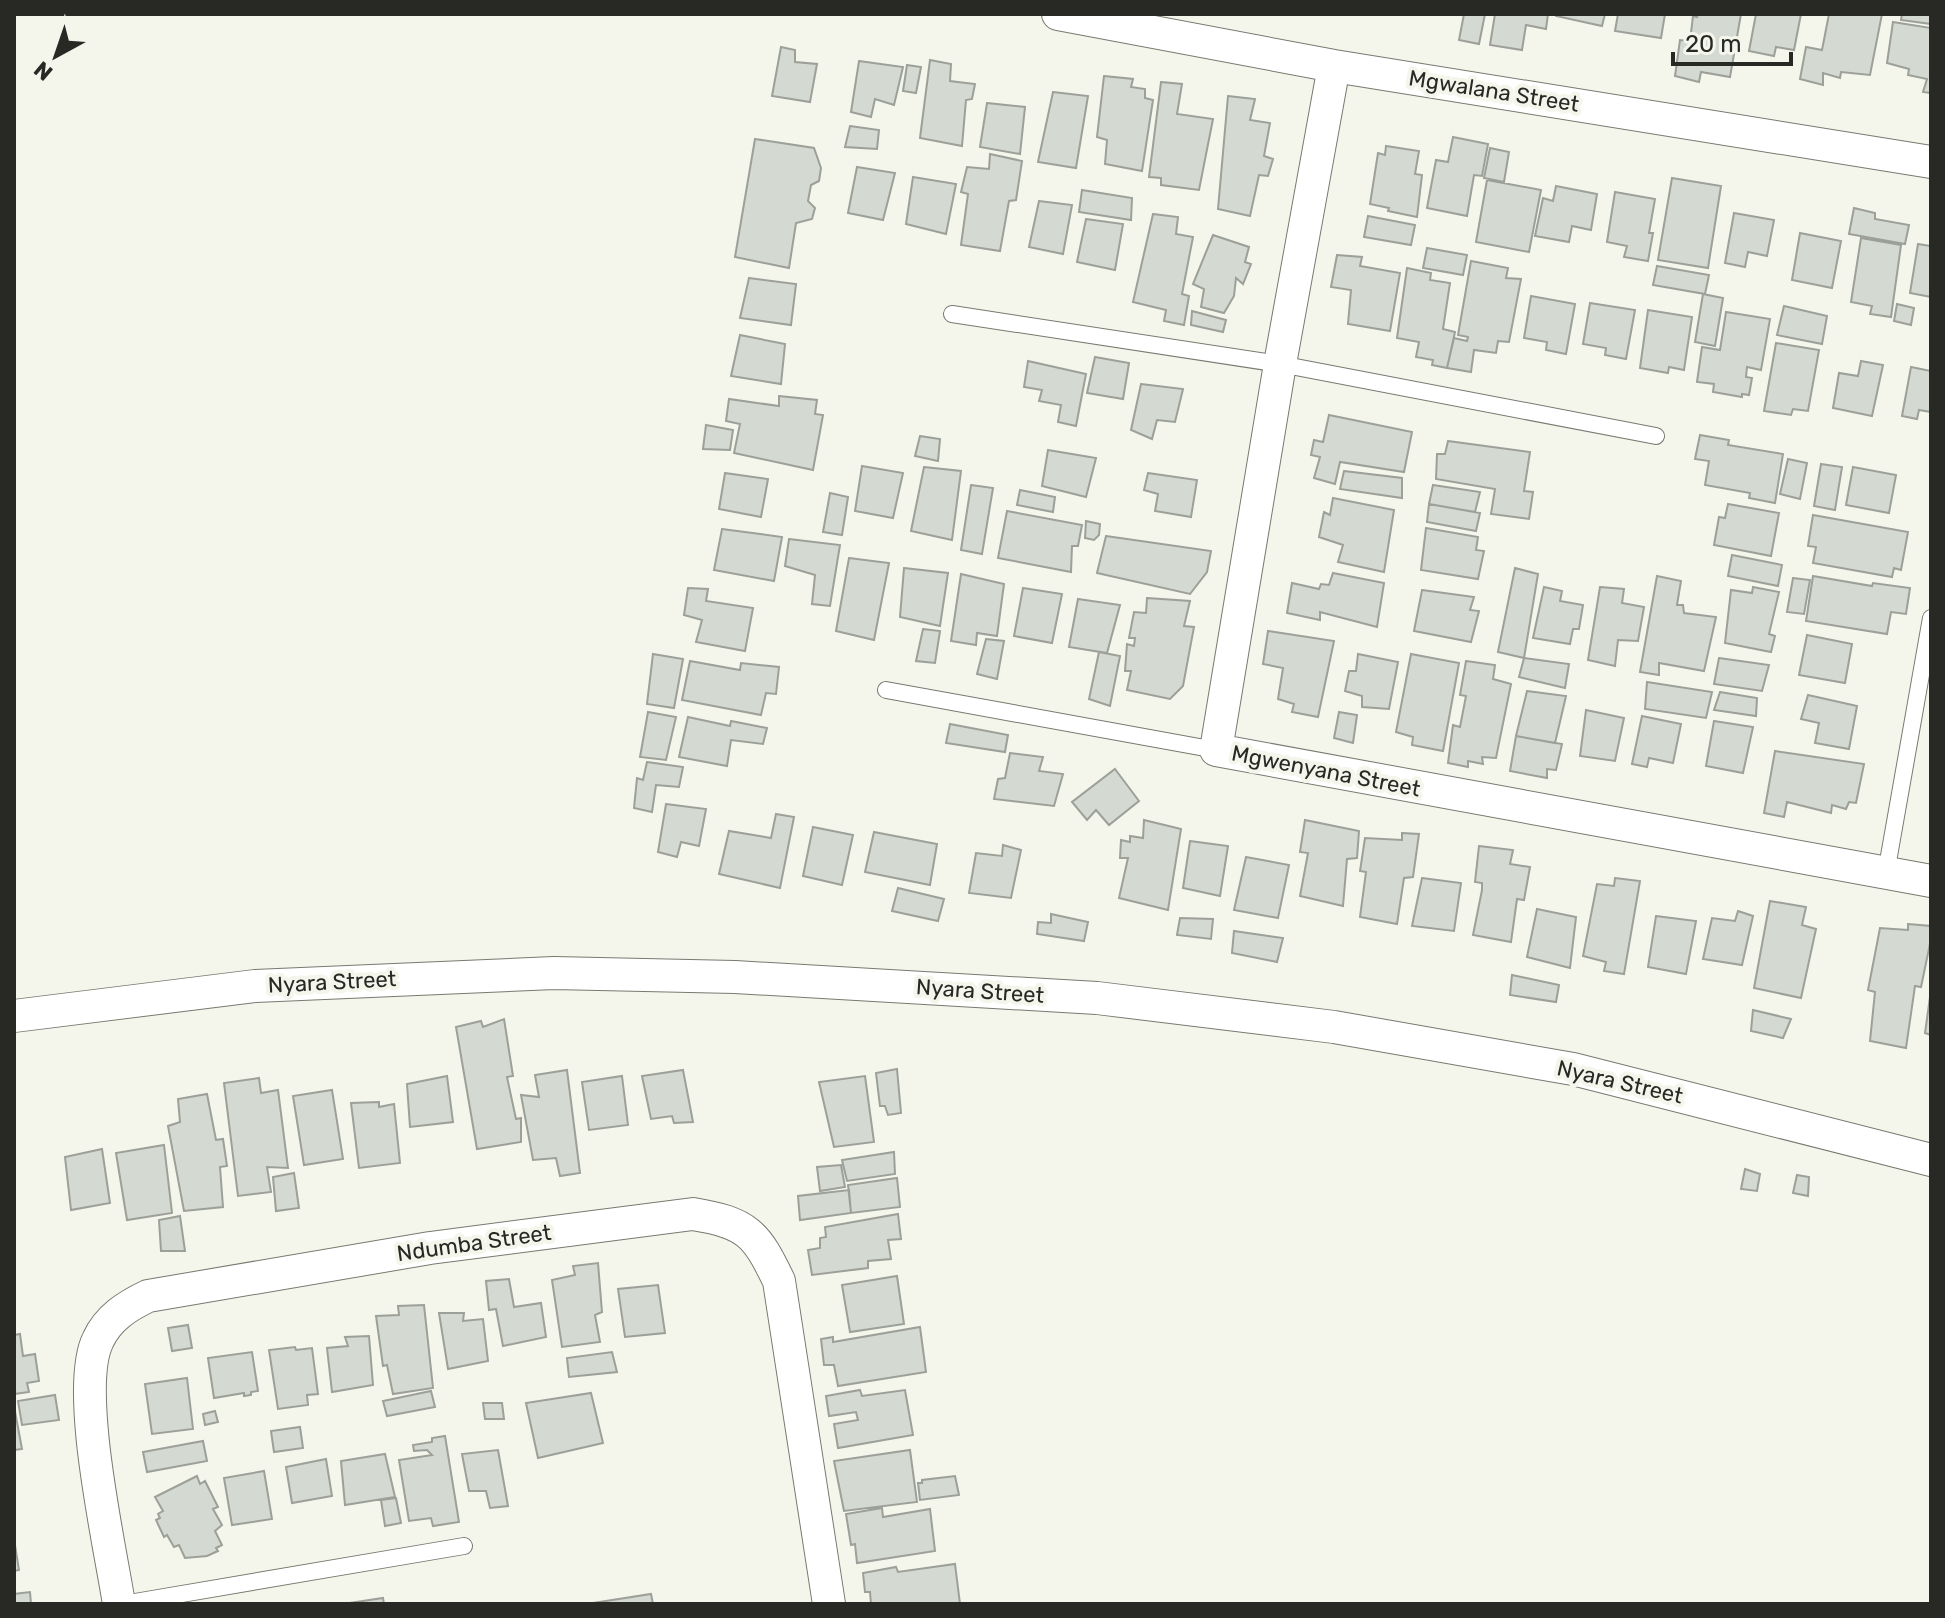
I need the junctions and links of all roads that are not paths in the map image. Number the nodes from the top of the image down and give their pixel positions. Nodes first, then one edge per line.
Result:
1 (1058, 14) edge
2 (1334, 66) junction
3 (1931, 162) edge
4 (952, 314) dead end
5 (1280, 364) junction
6 (1656, 436) dead end
7 (1931, 618) edge
8 (886, 690) dead end
9 (1216, 750) junction
10 (1886, 873) junction
11 (1931, 881) edge
12 (14, 1016) edge
13 (1931, 1160) edge
14 (464, 1546) dead end
15 (121, 1604) edge
16 (829, 1604) edge

1 - 2 street, Mgwalana Street
2 - 3 street, Mgwalana Street
2 - 5 street, Mgwenyana Street
4 - 5 lane
5 - 6 lane
5 - 9 street, Mgwenyana Street
7 - 10 lane
8 - 9 lane
9 - 10 street, Mgwenyana Street
10 - 11 street, Mgwenyana Street
12 - 13 street, Nyara Street
14 - 15 lane
15 - 16 street, Ndumba Street

